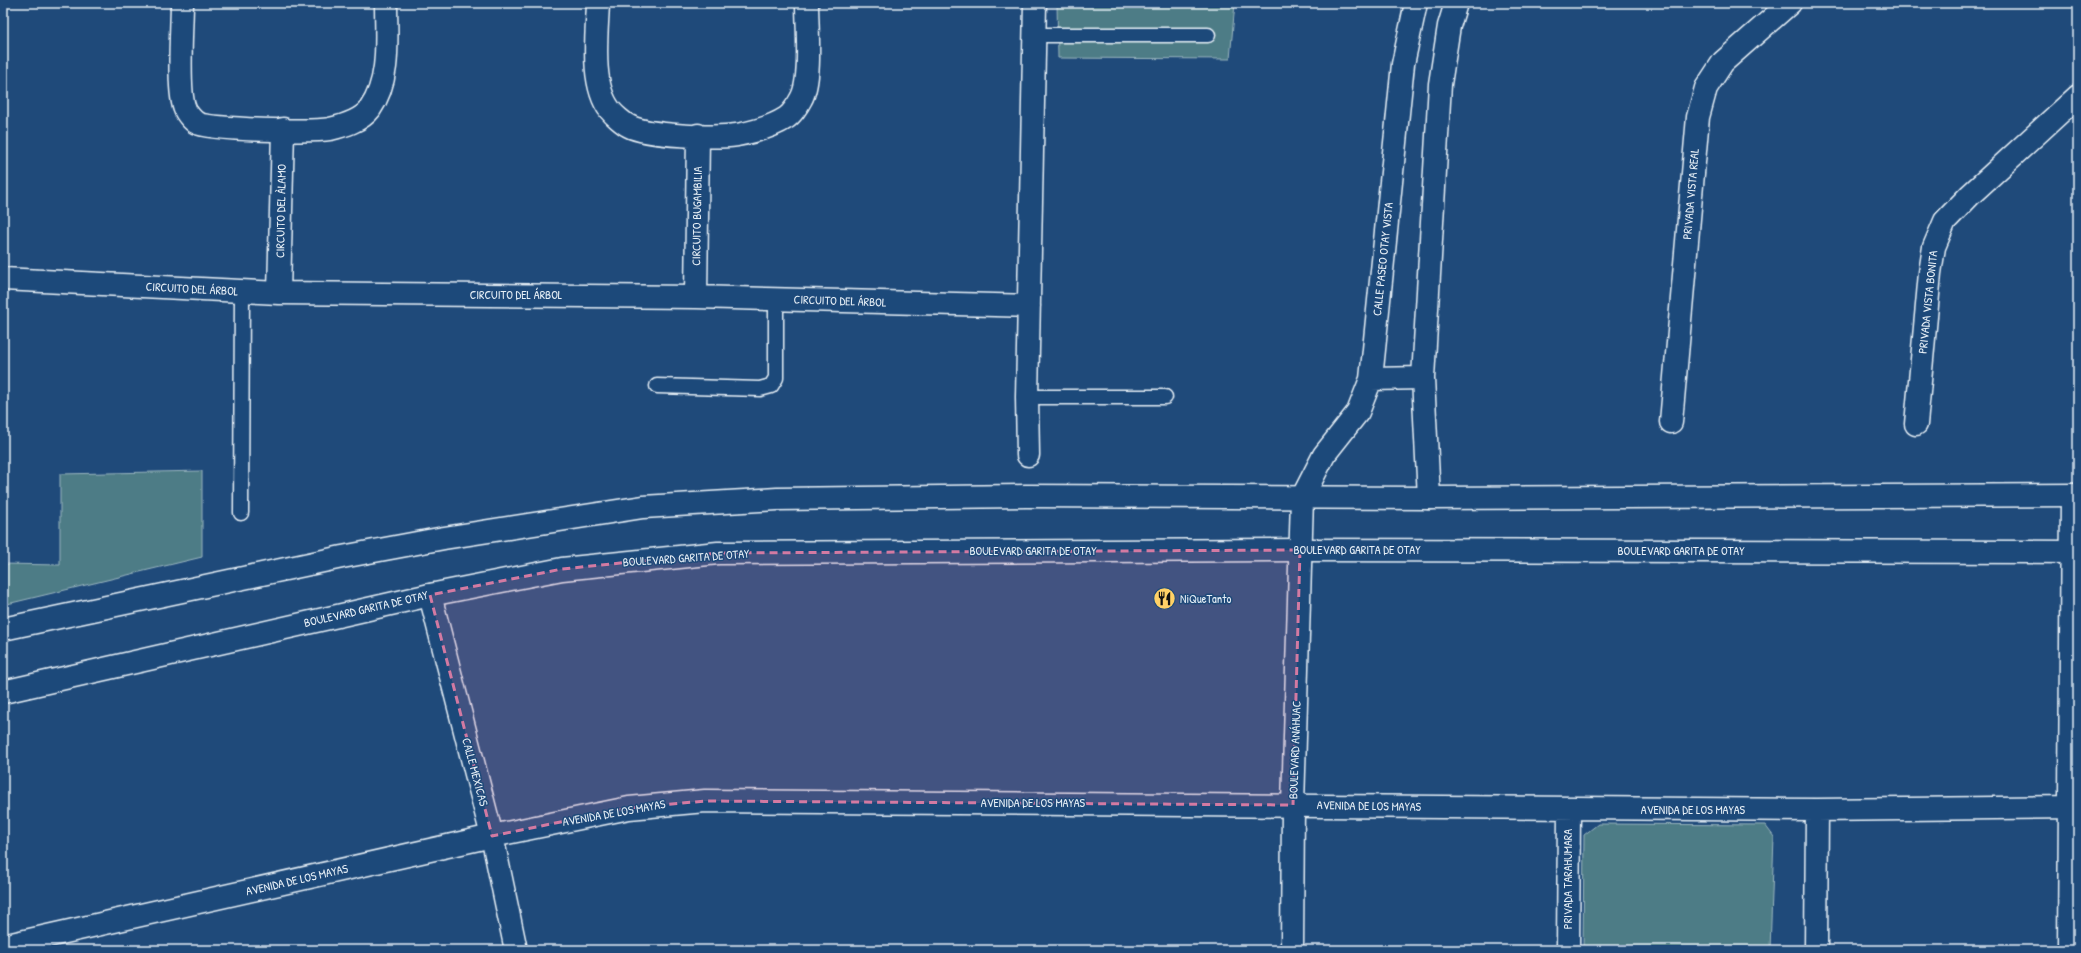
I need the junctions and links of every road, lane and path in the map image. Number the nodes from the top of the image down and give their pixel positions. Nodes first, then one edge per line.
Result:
1 (182, 3) edge
2 (386, 3) edge
3 (598, 3) edge
4 (807, 3) edge
5 (1035, 3) edge
6 (1416, 3) edge
7 (1456, 3) edge
8 (1790, 3) edge
9 (1035, 35) junction
10 (1208, 35) dead end
11 (2078, 96) edge
12 (283, 129) junction
13 (698, 135) junction
14 (3, 279) edge
15 (242, 291) junction
16 (279, 293) junction
17 (696, 297) junction
18 (776, 299) junction
19 (1029, 306) junction
20 (1424, 378) junction
21 (1371, 379) junction
22 (657, 386) dead end
23 (1027, 397) junction
24 (1165, 397) dead end
25 (1671, 422) dead end
26 (1916, 424) dead end
27 (1028, 455) dead end
28 (2075, 495) edge
29 (1302, 498) junction
30 (1429, 498) junction
31 (241, 513) dead end
32 (1300, 550) junction
33 (2075, 552) edge
34 (430, 595) junction
35 (3, 629) edge
36 (3, 692) edge
37 (1293, 805) junction
38 (2073, 807) edge
39 (1568, 809) junction
40 (1817, 810) junction
41 (492, 836) junction
42 (3, 946) edge
43 (516, 950) edge
44 (1292, 950) edge
45 (1568, 950) edge
46 (1816, 950) edge
47 (2069, 950) edge

1 - 12 street
2 - 12 street
3 - 13 street
4 - 13 street
5 - 9 street
6 - 21 street, CALLE PASEO OTAY VISTA
7 - 20 street
8 - 25 street, PRIVADA VISTA REAL
9 - 10 lane
9 - 19 street
11 - 26 street, PRIVADA VISTA BONITA
12 - 16 street, CIRCUITO DEL ÀLAMO
13 - 17 street, CIRCUITO BUGAMBILIA
14 - 15 street, CIRCUITO DEL ÁRBOL
15 - 16 street, CIRCUITO DEL ÁRBOL
15 - 31 lane
16 - 17 street, CIRCUITO DEL ÁRBOL
17 - 18 street, CIRCUITO DEL ÁRBOL
18 - 19 street, CIRCUITO DEL ÁRBOL
18 - 22 lane
19 - 23 street
20 - 21 street
20 - 30 street
21 - 29 street, CALLE PASEO OTAY VISTA
23 - 24 lane
23 - 27 street
28 - 30 street
28 - 33 street
29 - 30 street
29 - 32 street, BOULEVARD ANÁHUAC
29 - 35 street
32 - 33 street, BOULEVARD GARITA DE OTAY
32 - 34 street, BOULEVARD GARITA DE OTAY
32 - 37 street, BOULEVARD ANÁHUAC
33 - 38 street
34 - 36 street, BOULEVARD GARITA DE OTAY
34 - 41 street, CALLE MEXICAS
37 - 39 street, AVENIDA DE LOS MAYAS
37 - 41 street, AVENIDA DE LOS MAYAS
37 - 44 street, BOULEVARD ANÁHUAC
38 - 40 street, AVENIDA DE LOS MAYAS
38 - 47 street
39 - 40 street, AVENIDA DE LOS MAYAS
39 - 45 street, PRIVADA TARAHUMARA
40 - 46 street
41 - 42 street, AVENIDA DE LOS MAYAS
41 - 43 street, CALLE MEXICAS

